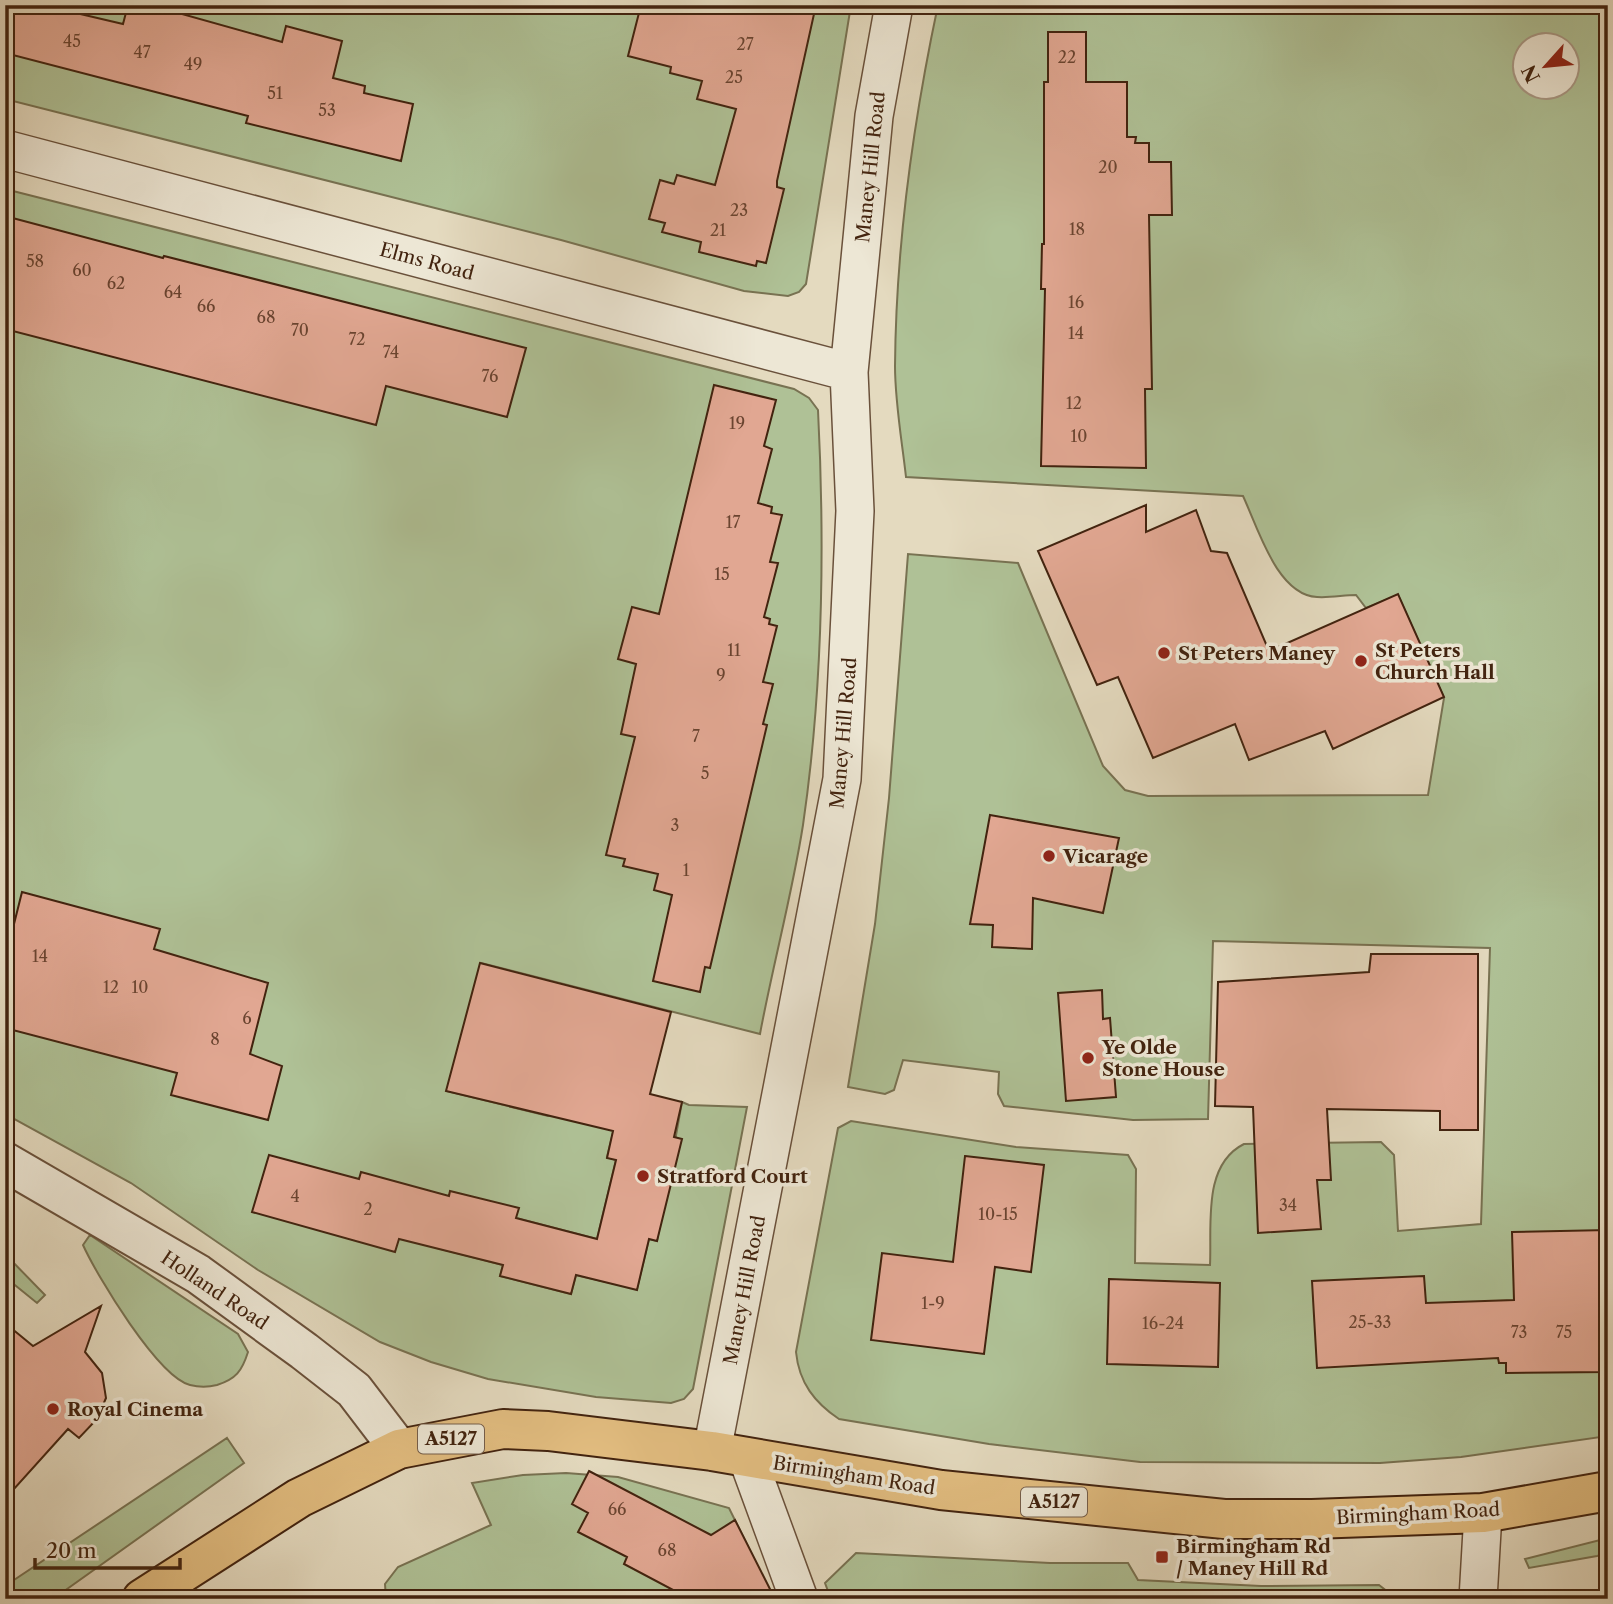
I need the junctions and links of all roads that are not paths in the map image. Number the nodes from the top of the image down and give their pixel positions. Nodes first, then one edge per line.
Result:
1 (894, 5) edge
2 (5, 149) edge
3 (849, 372) junction
4 (5, 1162) edge
5 (398, 1449) junction
6 (730, 1454) junction
7 (1608, 1491) edge
8 (1483, 1513) junction
9 (142, 1599) edge
10 (799, 1599) edge
11 (1478, 1599) edge

1 - 3 street, Maney Hill Road
2 - 3 street, Elms Road
3 - 6 street, Maney Hill Road
4 - 5 street, Holland Road
5 - 6 main road, Birmingham Road / A5127
5 - 9 main road, Birmingham Road / A5127
6 - 8 main road, Birmingham Road / A5127
6 - 10 street
7 - 8 main road, Birmingham Road / A5127
8 - 11 street

